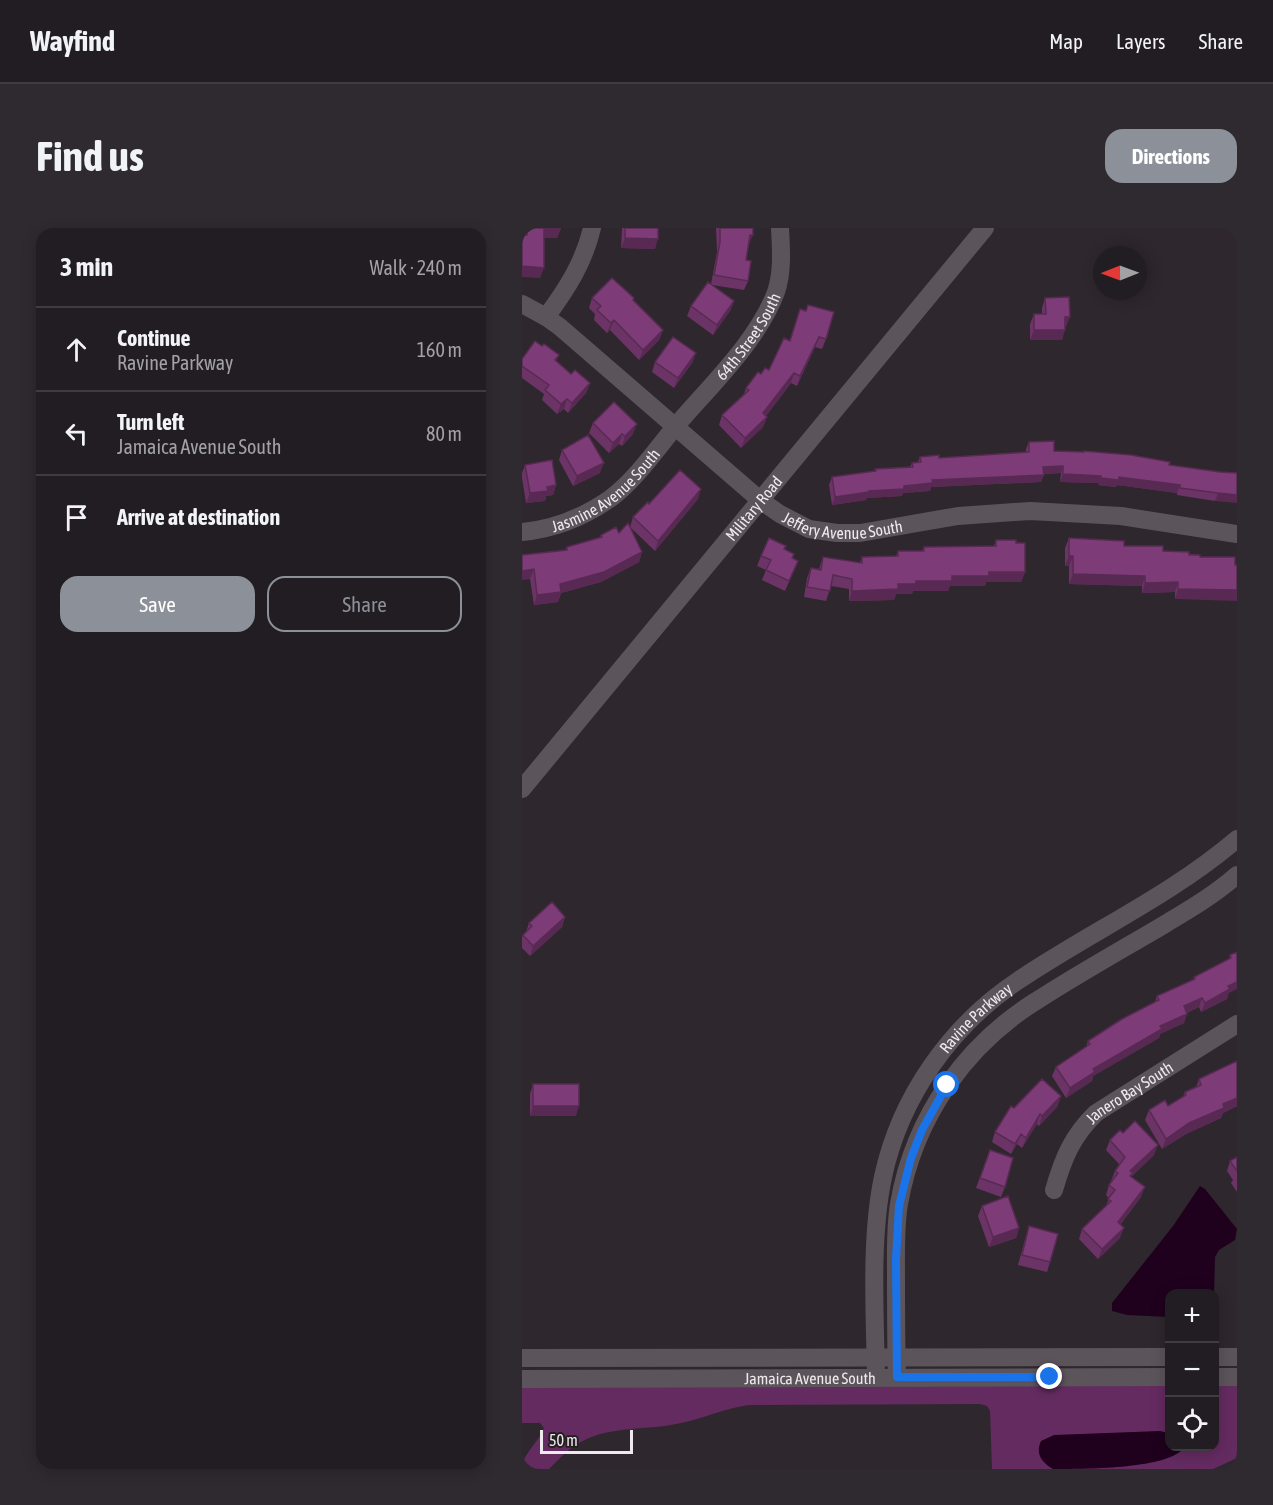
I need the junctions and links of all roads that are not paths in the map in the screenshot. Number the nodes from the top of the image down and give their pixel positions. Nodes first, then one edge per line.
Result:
1 (592, 228) edge
2 (780, 228) edge
3 (986, 228) edge
4 (522, 304) edge
5 (546, 316) junction
6 (675, 428) junction
7 (760, 500) junction
8 (522, 532) edge
9 (1237, 534) edge
10 (522, 789) edge
11 (1237, 839) edge
12 (1237, 875) edge
13 (1237, 1024) edge
14 (1053, 1190) dead end
15 (875, 1357) junction
16 (897, 1357) junction
17 (1165, 1357) edge
18 (1219, 1357) edge
19 (1237, 1357) edge
20 (522, 1358) edge
21 (876, 1377) junction
22 (897, 1377) junction
23 (1165, 1377) edge
24 (1219, 1377) edge
25 (1237, 1377) edge
26 (522, 1379) edge

1 - 5 street
2 - 6 street, 64th Street South
3 - 7 street, Military Road
4 - 5 street, Jeffery Avenue South
5 - 6 street, Jeffery Avenue South
6 - 7 street, Jeffery Avenue South
6 - 8 street, Jasmine Avenue South
7 - 9 street, Jeffery Avenue South
7 - 10 street, Military Road
11 - 15 street, Ravine Parkway
12 - 16 street, Ravine Parkway
13 - 14 street, Janero Bay South
15 - 16 street, Jamaica Avenue South
15 - 20 street, Jamaica Avenue South
15 - 21 street, Ravine Parkway
16 - 17 street, Jamaica Avenue South
16 - 22 street, Ravine Parkway
18 - 19 street
21 - 22 street, Jamaica Avenue South
21 - 26 street, Jamaica Avenue South
22 - 23 street, Jamaica Avenue South
24 - 25 street

